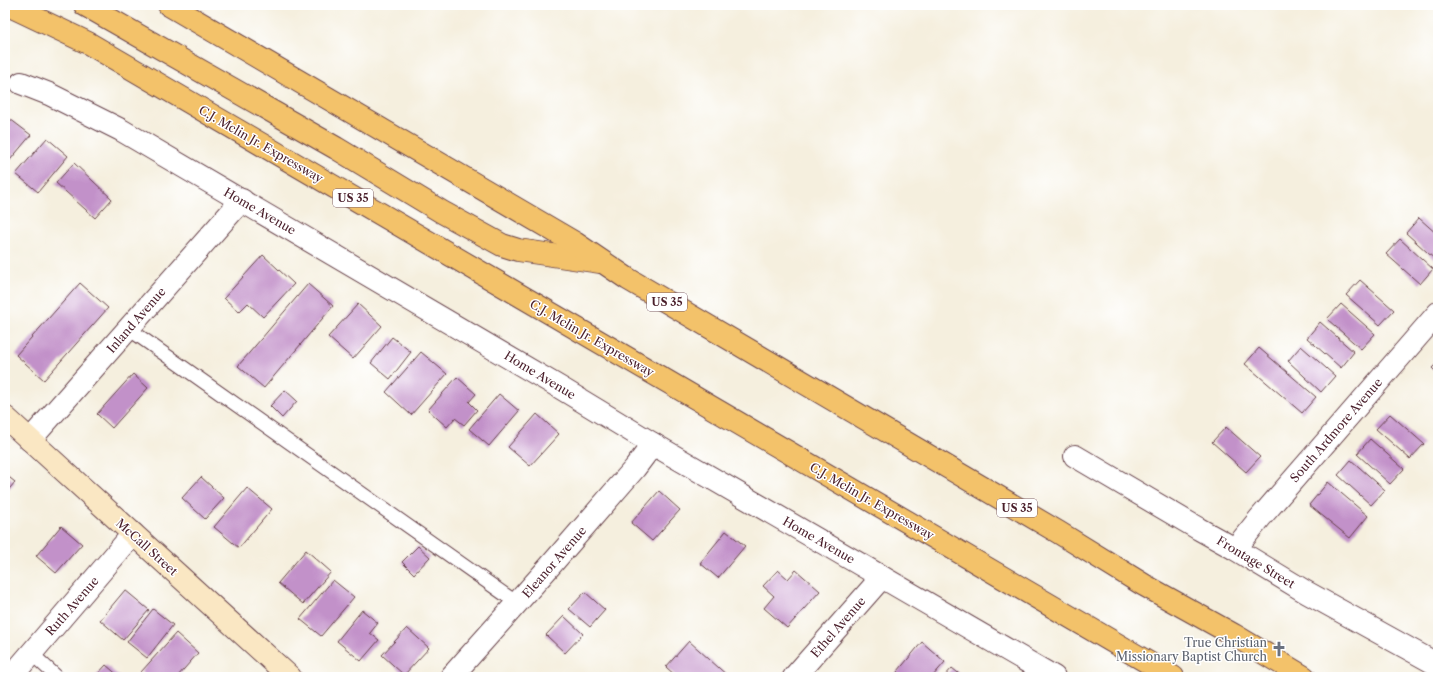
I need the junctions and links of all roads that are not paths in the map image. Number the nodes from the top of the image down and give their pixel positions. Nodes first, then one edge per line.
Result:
1 (8, 5) edge
2 (86, 5) edge
3 (169, 5) edge
4 (21, 83) dead end
5 (242, 200) junction
6 (606, 263) junction
7 (1438, 313) edge
8 (129, 329) junction
9 (5, 417) edge
10 (30, 440) junction
11 (653, 444) junction
12 (1075, 456) dead end
13 (133, 534) junction
14 (1235, 549) junction
15 (882, 577) junction
16 (517, 603) junction
17 (31, 653) junction
18 (1438, 665) edge
19 (11, 677) edge
20 (57, 677) edge
21 (290, 677) edge
22 (451, 677) edge
23 (794, 677) edge
24 (1054, 677) edge
25 (1173, 677) edge
26 (1304, 677) edge

1 - 25 highway, C.J. Mclin Jr. Expressway / US 35
2 - 6 highway
3 - 6 highway, US 35
4 - 5 street, Home Avenue
5 - 8 street, Inland Avenue
5 - 11 street, Home Avenue
6 - 26 highway, US 35
7 - 14 street, South Ardmore Avenue
8 - 10 street, Inland Avenue
8 - 16 lane
9 - 10 street, McCall Street
10 - 13 street, McCall Street
11 - 15 street, Home Avenue
11 - 16 street, Eleanor Avenue
12 - 14 street, Frontage Street
13 - 17 street, Ruth Avenue
13 - 21 street, McCall Street
14 - 18 street, Frontage Street
15 - 23 street, Ethel Avenue
15 - 24 street, Home Avenue
16 - 22 street, Eleanor Avenue
17 - 19 street, Ruth Avenue
17 - 20 lane

